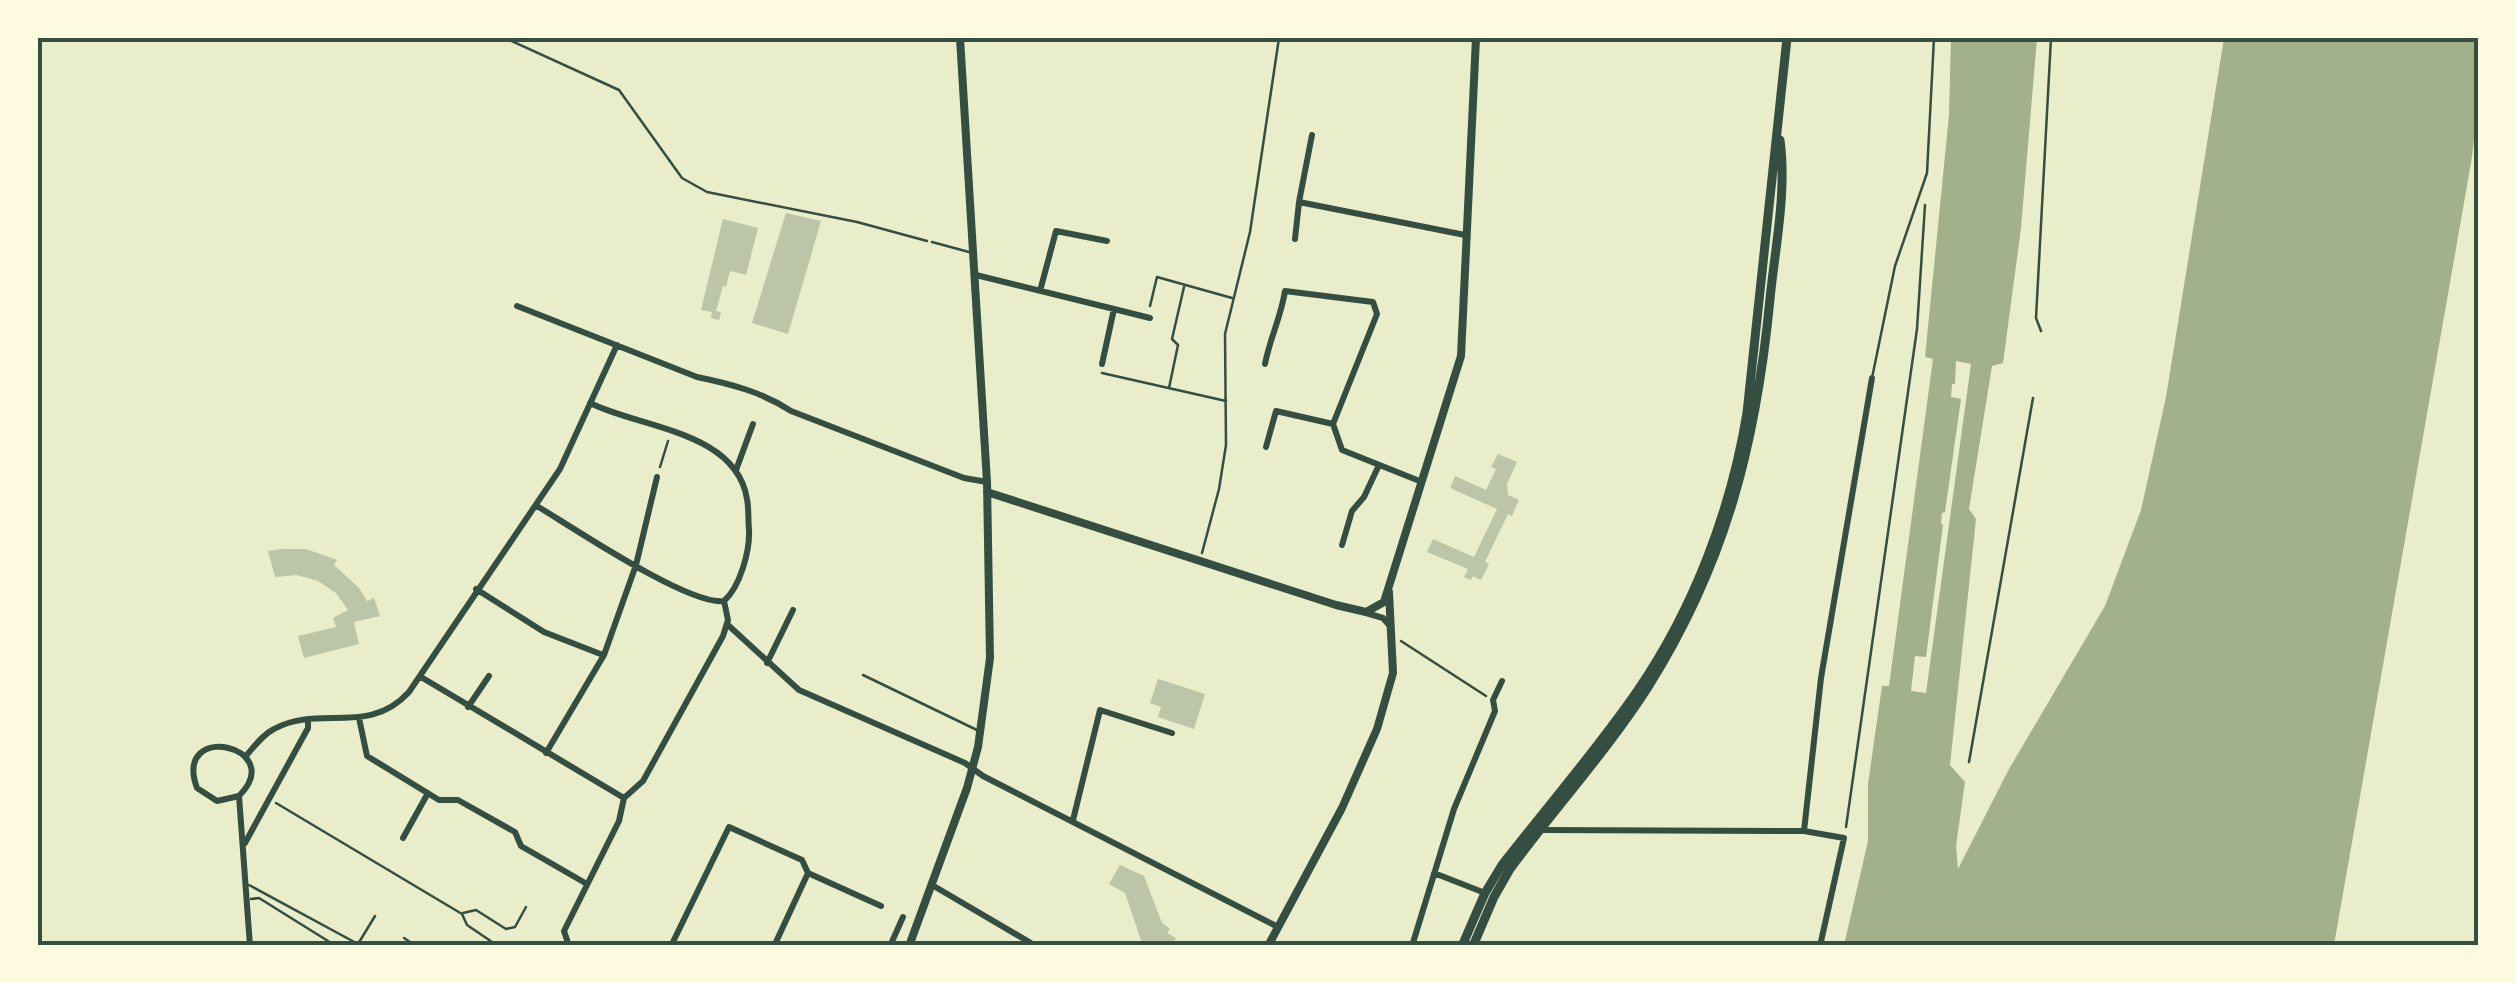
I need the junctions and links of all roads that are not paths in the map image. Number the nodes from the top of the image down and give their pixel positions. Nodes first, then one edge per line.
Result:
1 (960, 38) edge
2 (1476, 38) edge
3 (1787, 38) edge
4 (1934, 38) edge
5 (1779, 133) junction
6 (1312, 135) dead end
7 (1299, 202) junction
8 (1465, 236) junction
9 (1295, 238) dead end
10 (1107, 240) dead end
11 (932, 242) road end
12 (974, 254) junction
13 (976, 275) junction
14 (1040, 291) junction
15 (517, 306) dead end
16 (1114, 309) junction
17 (1149, 317) road end
18 (617, 345) junction
19 (1102, 364) road end
20 (1265, 364) dead end
21 (1872, 378) joint
22 (590, 403) junction
23 (752, 424) dead end
24 (1333, 424) junction
25 (1266, 447) dead end
26 (1379, 465) junction
27 (736, 470) junction
28 (657, 477) road end
29 (1422, 482) junction
30 (987, 487) junction
31 (537, 506) junction
32 (1342, 545) dead end
33 (636, 565) junction
34 (476, 589) junction
35 (1389, 592) junction
36 (724, 601) junction
37 (793, 610) dead end
38 (1361, 612) junction
39 (728, 625) junction
40 (1391, 630) junction
41 (604, 655) junction
42 (768, 662) junction
43 (862, 675) dead end
44 (420, 676) junction
45 (489, 676) dead end
46 (1502, 681) dead end
47 (468, 707) junction
48 (359, 718) junction
49 (308, 721) junction
50 (980, 732) junction
51 (1172, 733) dead end
52 (546, 754) junction
53 (245, 756) junction
54 (972, 770) junction
55 (428, 794) junction
56 (239, 796) junction
57 (624, 798) junction
58 (1073, 820) junction
59 (1538, 830) junction
60 (1804, 831) junction
61 (403, 838) dead end
62 (245, 844) junction
63 (808, 873) junction
64 (1434, 873) junction
65 (248, 884) junction
66 (587, 884) junction
67 (932, 885) junction
68 (1485, 894) junction
69 (249, 899) junction
70 (881, 906) dead end
71 (375, 916) dead end
72 (918, 923) junction
73 (1278, 927) junction
74 (404, 938) dead end
75 (776, 942) dead end
76 (250, 946) edge
77 (336, 946) edge
78 (416, 946) edge
79 (569, 946) edge
80 (670, 946) edge
81 (890, 946) edge
82 (909, 946) edge
83 (1036, 946) edge
84 (1268, 946) edge
85 (1412, 946) edge
86 (1462, 946) edge
87 (1473, 946) edge
88 (1820, 946) edge

1 - 12 street
2 - 8 street
3 - 5 main road
4 - 21 lane
5 - 59 main road
5 - 68 main road
6 - 7 street
7 - 8 street
7 - 9 street
8 - 29 street
10 - 14 street
11 - 12 lane
12 - 13 street
13 - 14 street
13 - 30 street
14 - 16 street
15 - 18 street
16 - 17 street
16 - 19 street
18 - 22 street
18 - 30 street
20 - 24 street
21 - 60 street
22 - 27 street
22 - 31 street
23 - 27 street
24 - 25 street
24 - 26 street
26 - 29 street
26 - 32 street
27 - 36 street
28 - 33 street
29 - 35 street
30 - 38 street
30 - 50 street
31 - 33 street
31 - 34 street
33 - 36 street
33 - 41 street
34 - 41 street
34 - 44 street
35 - 38 street
35 - 40 street
36 - 39 street
37 - 42 street
38 - 40 street
39 - 42 street
39 - 57 street
40 - 73 street
41 - 52 street
42 - 54 street
43 - 50 lane
44 - 47 street
44 - 48 street
45 - 47 street
46 - 64 street
47 - 52 street
48 - 49 street
48 - 55 street
49 - 53 street
49 - 62 street
50 - 54 street
51 - 58 street
52 - 57 street
53 - 56 street
53 - 56 street
54 - 58 street
54 - 67 street
55 - 61 street
55 - 66 street
56 - 62 street
57 - 66 street
58 - 73 street
59 - 60 street
59 - 87 main road
60 - 88 street
62 - 65 street
63 - 70 street
63 - 75 street
63 - 80 street
64 - 68 street
64 - 85 street
65 - 69 street
65 - 71 lane
66 - 79 street
67 - 72 street
67 - 83 street
68 - 86 main road
69 - 76 street
69 - 77 lane
72 - 81 street
72 - 82 street
73 - 84 street
74 - 78 lane

